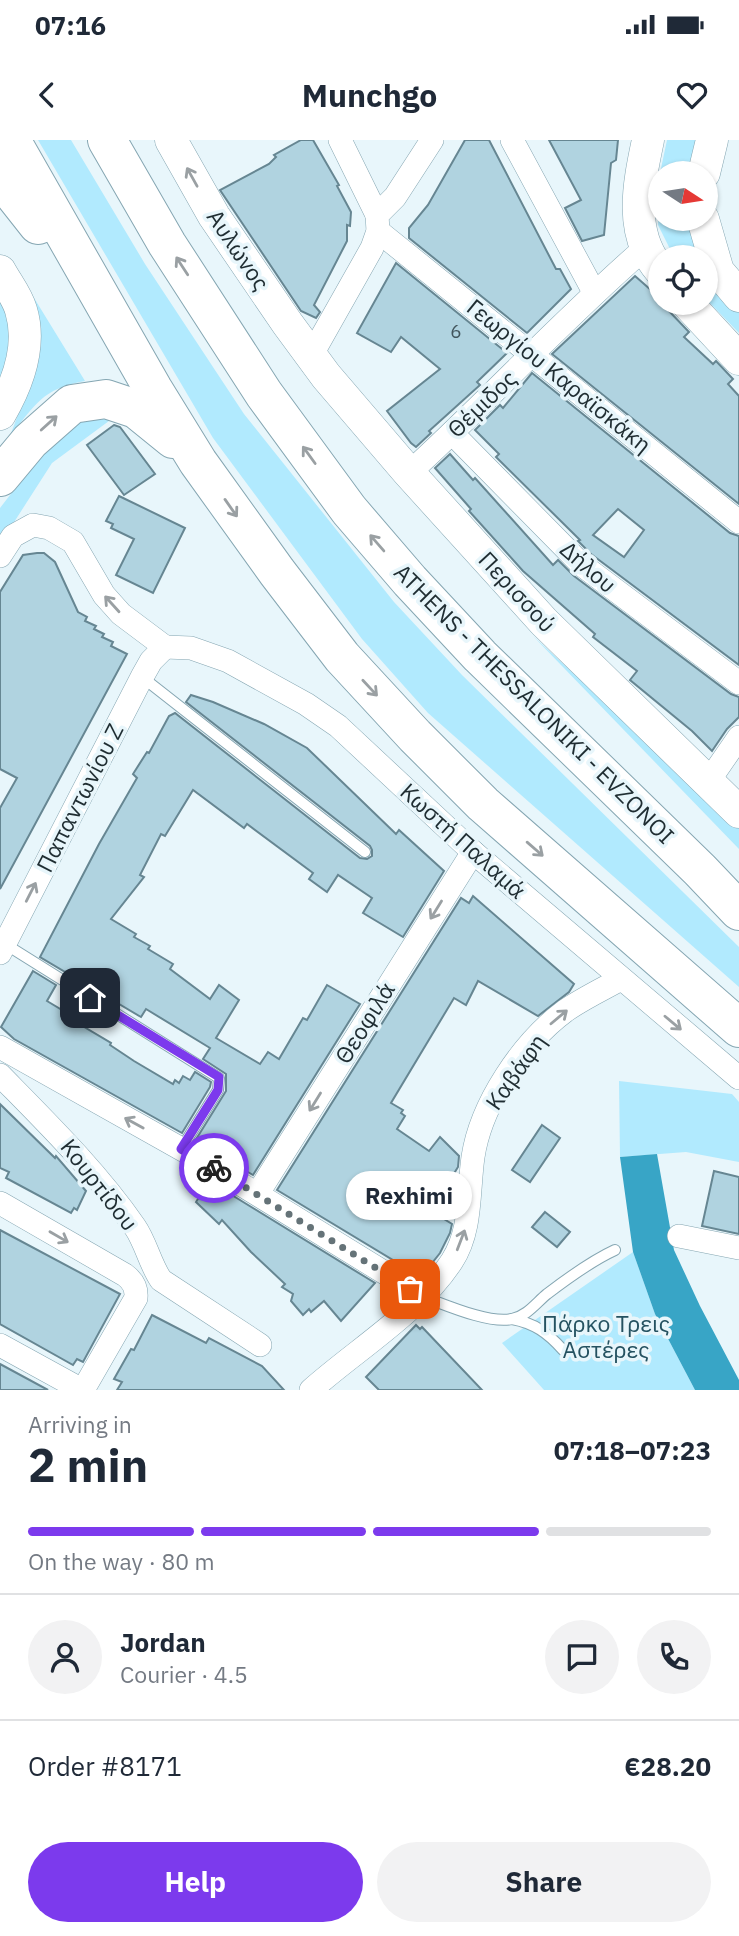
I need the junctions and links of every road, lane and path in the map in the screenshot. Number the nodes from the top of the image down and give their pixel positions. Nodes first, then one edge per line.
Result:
1 (11, 140) edge
2 (107, 140) edge
3 (171, 140) edge
4 (340, 140) edge
5 (432, 140) edge
6 (512, 140) edge
7 (648, 140) edge
8 (712, 140) edge
9 (707, 161) edge
10 (0, 177) edge
11 (378, 223) junction
12 (706, 231) edge
13 (648, 249) edge
14 (648, 261) edge
15 (0, 271) edge
16 (594, 292) junction
17 (739, 296) edge
18 (698, 315) edge
19 (118, 326) junction
20 (534, 355) junction
21 (312, 356) junction
22 (739, 359) edge
23 (0, 414) edge
24 (452, 433) junction
25 (198, 461) junction
26 (409, 473) junction
27 (0, 477) edge
28 (739, 522) edge
29 (0, 556) edge
30 (165, 648) junction
31 (142, 677) junction
32 (739, 683) edge
33 (739, 737) edge
34 (708, 782) junction
35 (739, 812) edge
36 (365, 852) dead end
37 (472, 852) junction
38 (700, 870) junction
39 (739, 880) edge
40 (739, 911) edge
41 (2, 948) edge
42 (621, 979) junction
43 (739, 1028) edge
44 (0, 1047) edge
45 (0, 1076) edge
46 (739, 1078) edge
47 (181, 1149) junction
48 (258, 1194) junction
49 (0, 1203) edge
50 (679, 1236) dead end
51 (739, 1248) edge
52 (615, 1250) dead end
53 (424, 1297) junction
54 (512, 1319) junction
55 (0, 1345) edge
56 (260, 1345) dead end
57 (563, 1350) dead end
58 (326, 1385) edge
59 (82, 1390) edge

1 - 19 highway
38 -> 2 highway, ATHENS - THESSALONIKI - EVZONOI
21 -> 3 street, Αυλώνος
4 - 11 street
5 - 11 street
6 - 16 street
7 - 13 street
8 - 9 street
10 - 19 highway
11 - 20 street, Γεωργίου Καραϊσκάκη
11 - 21 street
12 - 17 street
14 - 16 street, Θέμιδος
15 - 23 street
16 - 20 street, Θέμιδος
18 - 22 street
19 - 25 highway
20 - 24 street, Θέμιδος
20 - 28 street, Γεωργίου Καραϊσκάκη
21 - 26 street, Περισσού
24 - 26 street, Θέμιδος
24 - 32 street, Δήλου
27 -> 25 highway
25 -> 43 highway
26 - 34 street, Περισσού
30 -> 29 street
30 - 31 street, Παπαντωνίου Ζ
30 - 37 street, Κωστή Παλαμά
31 - 36 lane
41 -> 31 street, Παπαντωνίου Ζ
33 - 34 street
34 - 35 street, Περισσού
37 - 42 street, Κωστή Παλαμά
37 -> 48 street, Θεοφιλά
38 - 39 highway
38 - 40 highway, ATHENS - THESSALONIKI - EVZONOI
41 - 47 lane
42 -> 46 street, Κωστή Παλαμά
53 -> 42 street, Καβάφη
47 -> 44 street
45 - 56 street, Κουρτίδου
47 - 48 street
48 - 53 street
49 -> 59 street
50 - 51 street
52 - 54 lane
53 - 54 lane
53 - 58 street, Καβάφη
54 - 57 lane
55 - 59 street

